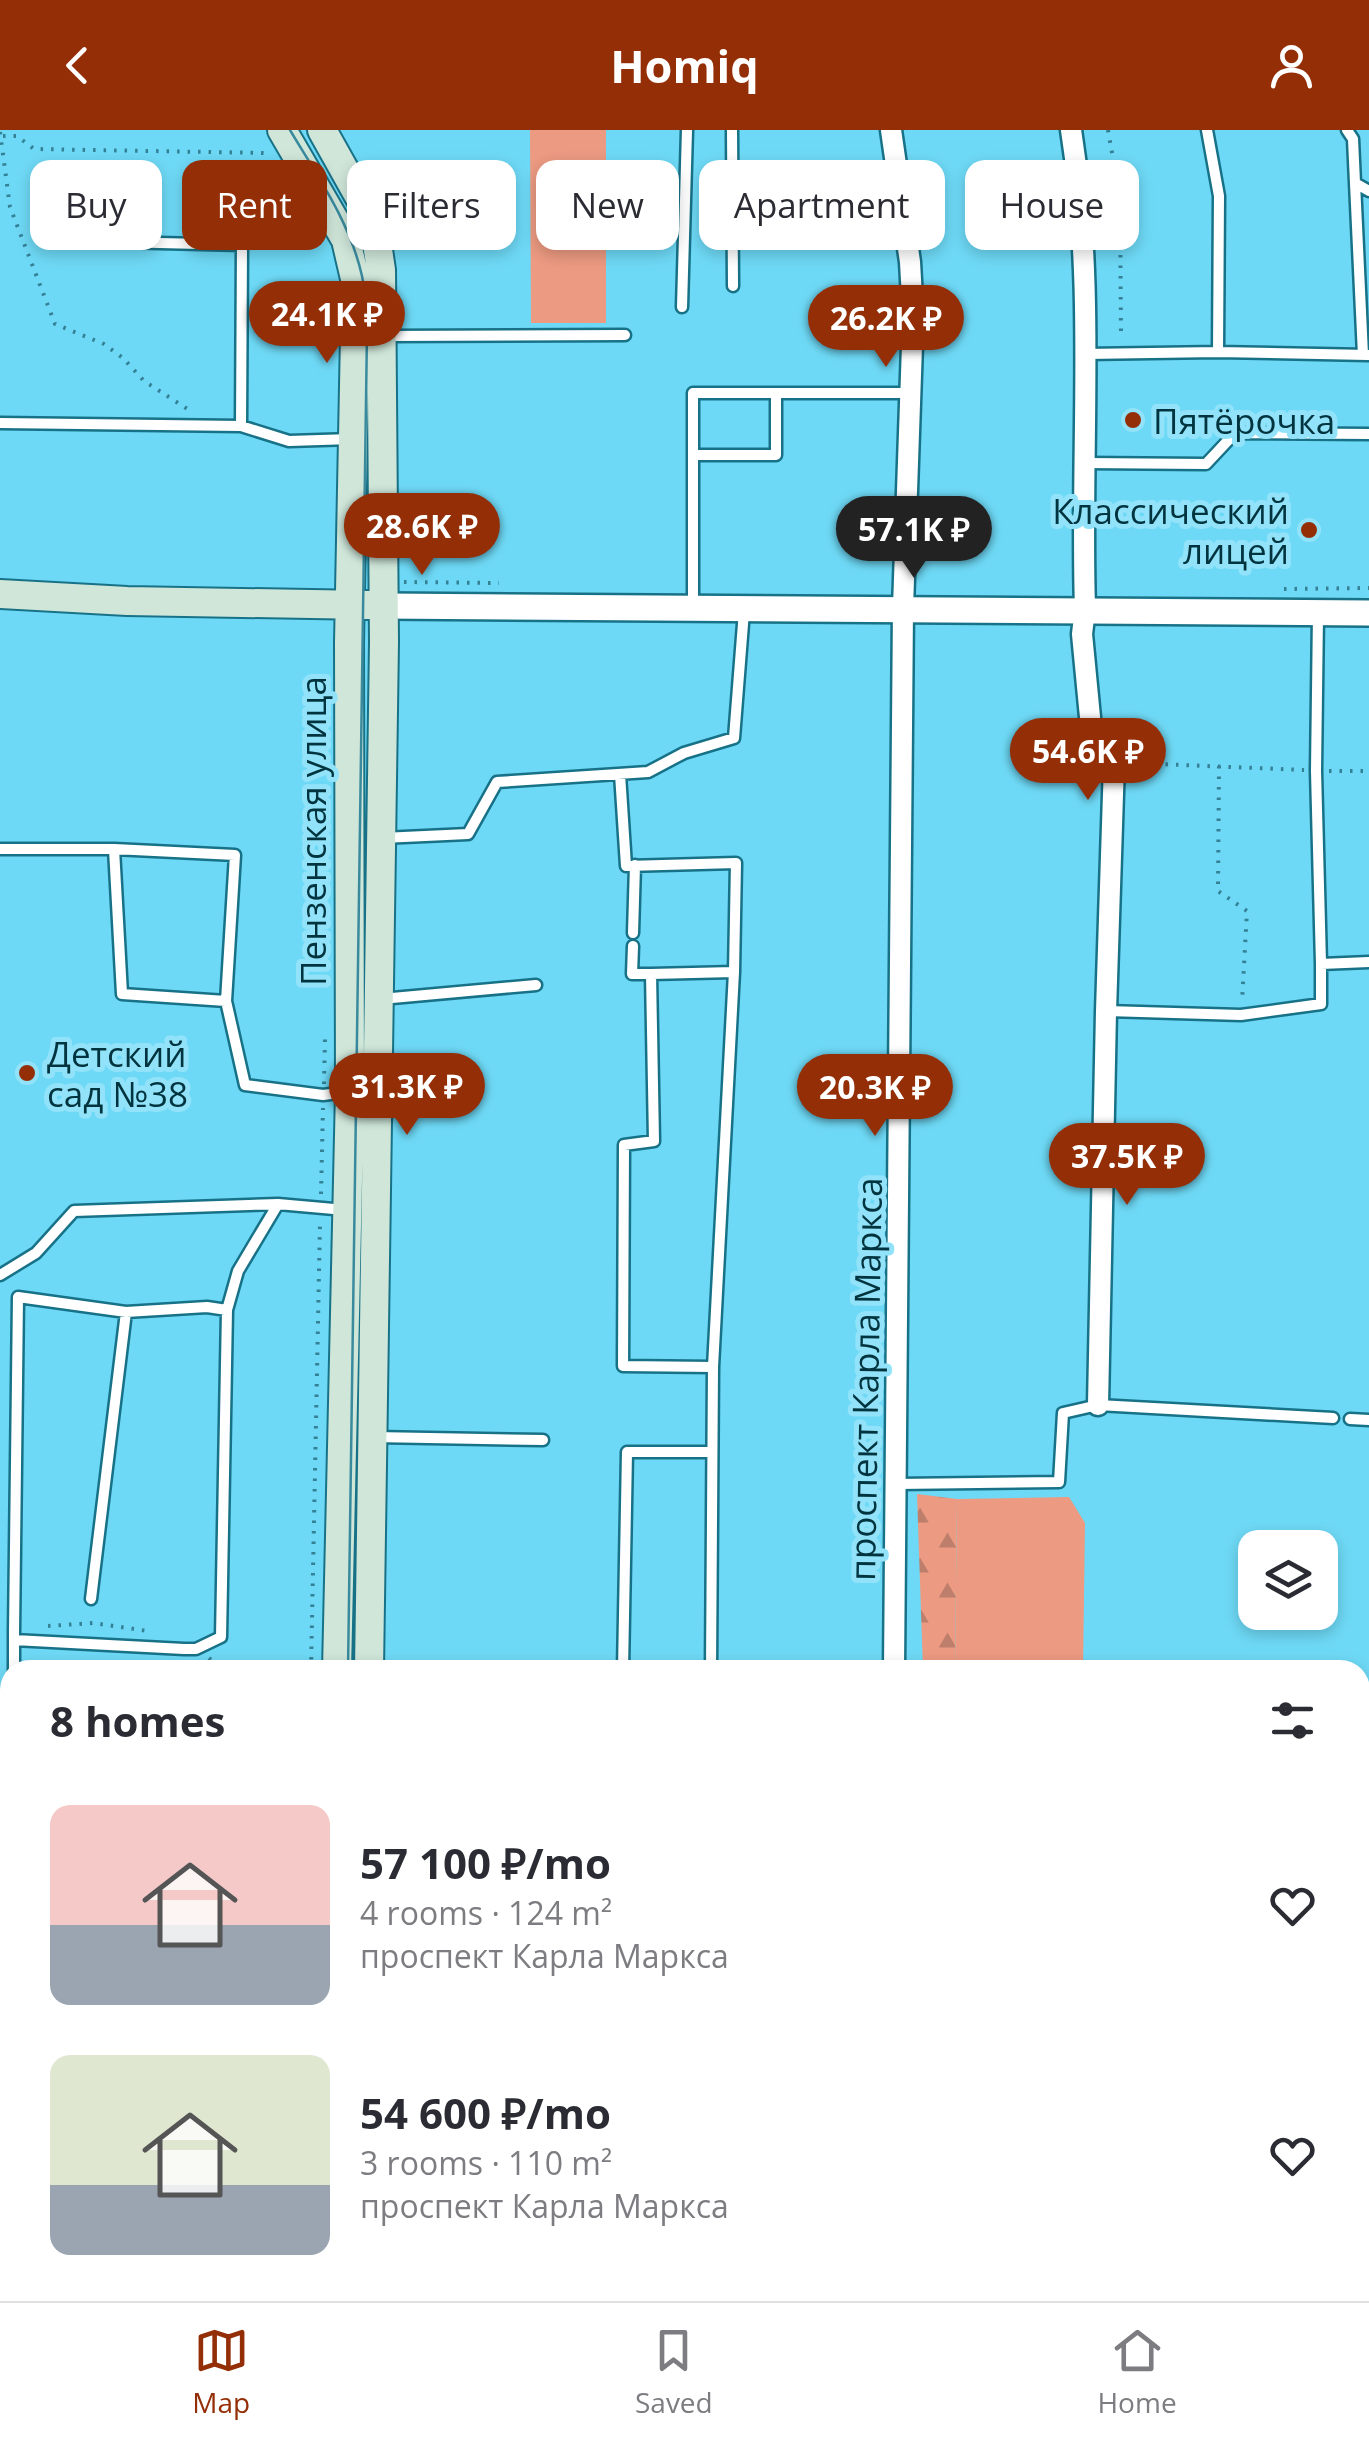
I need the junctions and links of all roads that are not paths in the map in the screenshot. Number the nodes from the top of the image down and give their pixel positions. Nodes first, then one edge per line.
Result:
1 (322, 130) edge
2 (687, 130) edge
3 (732, 130) edge
4 (891, 130) edge
5 (1071, 130) edge
6 (1207, 130) edge
7 (1346, 130) edge
8 (275, 141) edge
9 (1355, 183) junction
10 (1369, 190) edge
11 (162, 243) edge
12 (1364, 244) edge
13 (734, 286) dead end
14 (682, 308) dead end
15 (383, 336) junction
16 (625, 336) dead end
17 (1218, 352) junction
18 (1085, 354) junction
19 (1366, 355) edge
20 (911, 392) junction
21 (776, 393) junction
22 (0, 423) edge
23 (242, 426) junction
24 (1369, 434) edge
25 (355, 439) junction
26 (692, 456) junction
27 (1086, 463) junction
28 (0, 594) edge
29 (351, 605) junction
30 (384, 606) junction
31 (904, 608) junction
32 (693, 609) junction
33 (1085, 609) junction
34 (744, 610) junction
35 (1318, 613) junction
36 (1369, 613) edge
37 (620, 774) junction
38 (381, 838) junction
39 (0, 849) edge
40 (114, 849) junction
41 (635, 865) junction
42 (633, 933) dead end
43 (633, 946) dead end
44 (1369, 962) edge
45 (1321, 964) junction
46 (734, 972) junction
47 (651, 974) junction
48 (536, 985) dead end
49 (380, 999) junction
50 (226, 1001) junction
51 (1106, 1011) junction
52 (337, 1093) junction
53 (278, 1204) junction
54 (333, 1210) junction
55 (0, 1275) edge
56 (228, 1310) junction
57 (126, 1312) junction
58 (712, 1367) junction
59 (1098, 1405) junction
60 (1333, 1418) dead end
61 (1350, 1419) dead end
62 (0, 1420) edge
63 (15, 1420) junction
64 (1369, 1420) edge
65 (374, 1437) junction
66 (543, 1440) dead end
67 (712, 1452) junction
68 (897, 1484) junction
69 (91, 1599) dead end
70 (14, 1640) junction
71 (14, 1660) edge
72 (337, 1660) edge
73 (369, 1660) edge
74 (624, 1660) edge
75 (712, 1660) edge
76 (894, 1660) edge

1 - 15 main road, Пензенская улица
2 - 14 lane
3 - 13 lane
4 - 20 street, проспект Карла Маркса
5 - 18 street
6 - 17 lane
7 - 9 lane
8 - 25 main road, Пензенская улица
9 - 10 lane
9 - 12 lane
11 - 23 lane
12 - 19 lane
15 - 16 lane
15 - 30 main road, Пензенская улица
17 - 18 lane
17 - 19 lane
18 - 27 street
20 - 21 lane
20 - 31 street, проспект Карла Маркса
21 - 26 lane
21 - 26 lane
22 - 23 lane
23 - 25 lane
24 - 27 lane
25 - 29 main road, Пензенская улица
26 - 32 lane
27 - 33 street
28 - 29 main road
29 - 30 main road
29 - 52 main road, Пензенская улица
30 - 32 street
30 - 38 main road, Пензенская улица
31 - 33 street
31 - 34 street
31 - 68 street, проспект Карла Маркса
32 - 34 street
33 - 35 street
33 - 51 street
34 - 37 lane
35 - 36 street
35 - 45 lane
37 - 38 lane
37 - 41 lane
38 - 49 main road, Пензенская улица
39 - 40 lane
40 - 50 lane
40 - 50 lane
41 - 42 lane
41 - 46 lane
43 - 47 lane
44 - 45 lane
45 - 51 lane
46 - 47 lane
46 - 58 lane
47 - 58 lane
48 - 49 lane
49 - 65 main road, Пензенская улица
50 - 52 lane
51 - 59 street
52 - 54 main road, Пензенская улица
53 - 54 lane
53 - 55 lane
53 - 56 lane
54 - 72 main road, Пензенская улица
56 - 57 lane
56 - 70 lane
57 - 63 lane
57 - 69 lane
58 - 67 lane
59 - 60 lane
59 - 68 lane
61 - 64 lane
62 - 63 lane
63 - 70 lane
65 - 66 lane
65 - 73 main road, Пензенская улица
67 - 74 lane
67 - 75 lane
68 - 76 street, проспект Карла Маркса
70 - 71 lane

